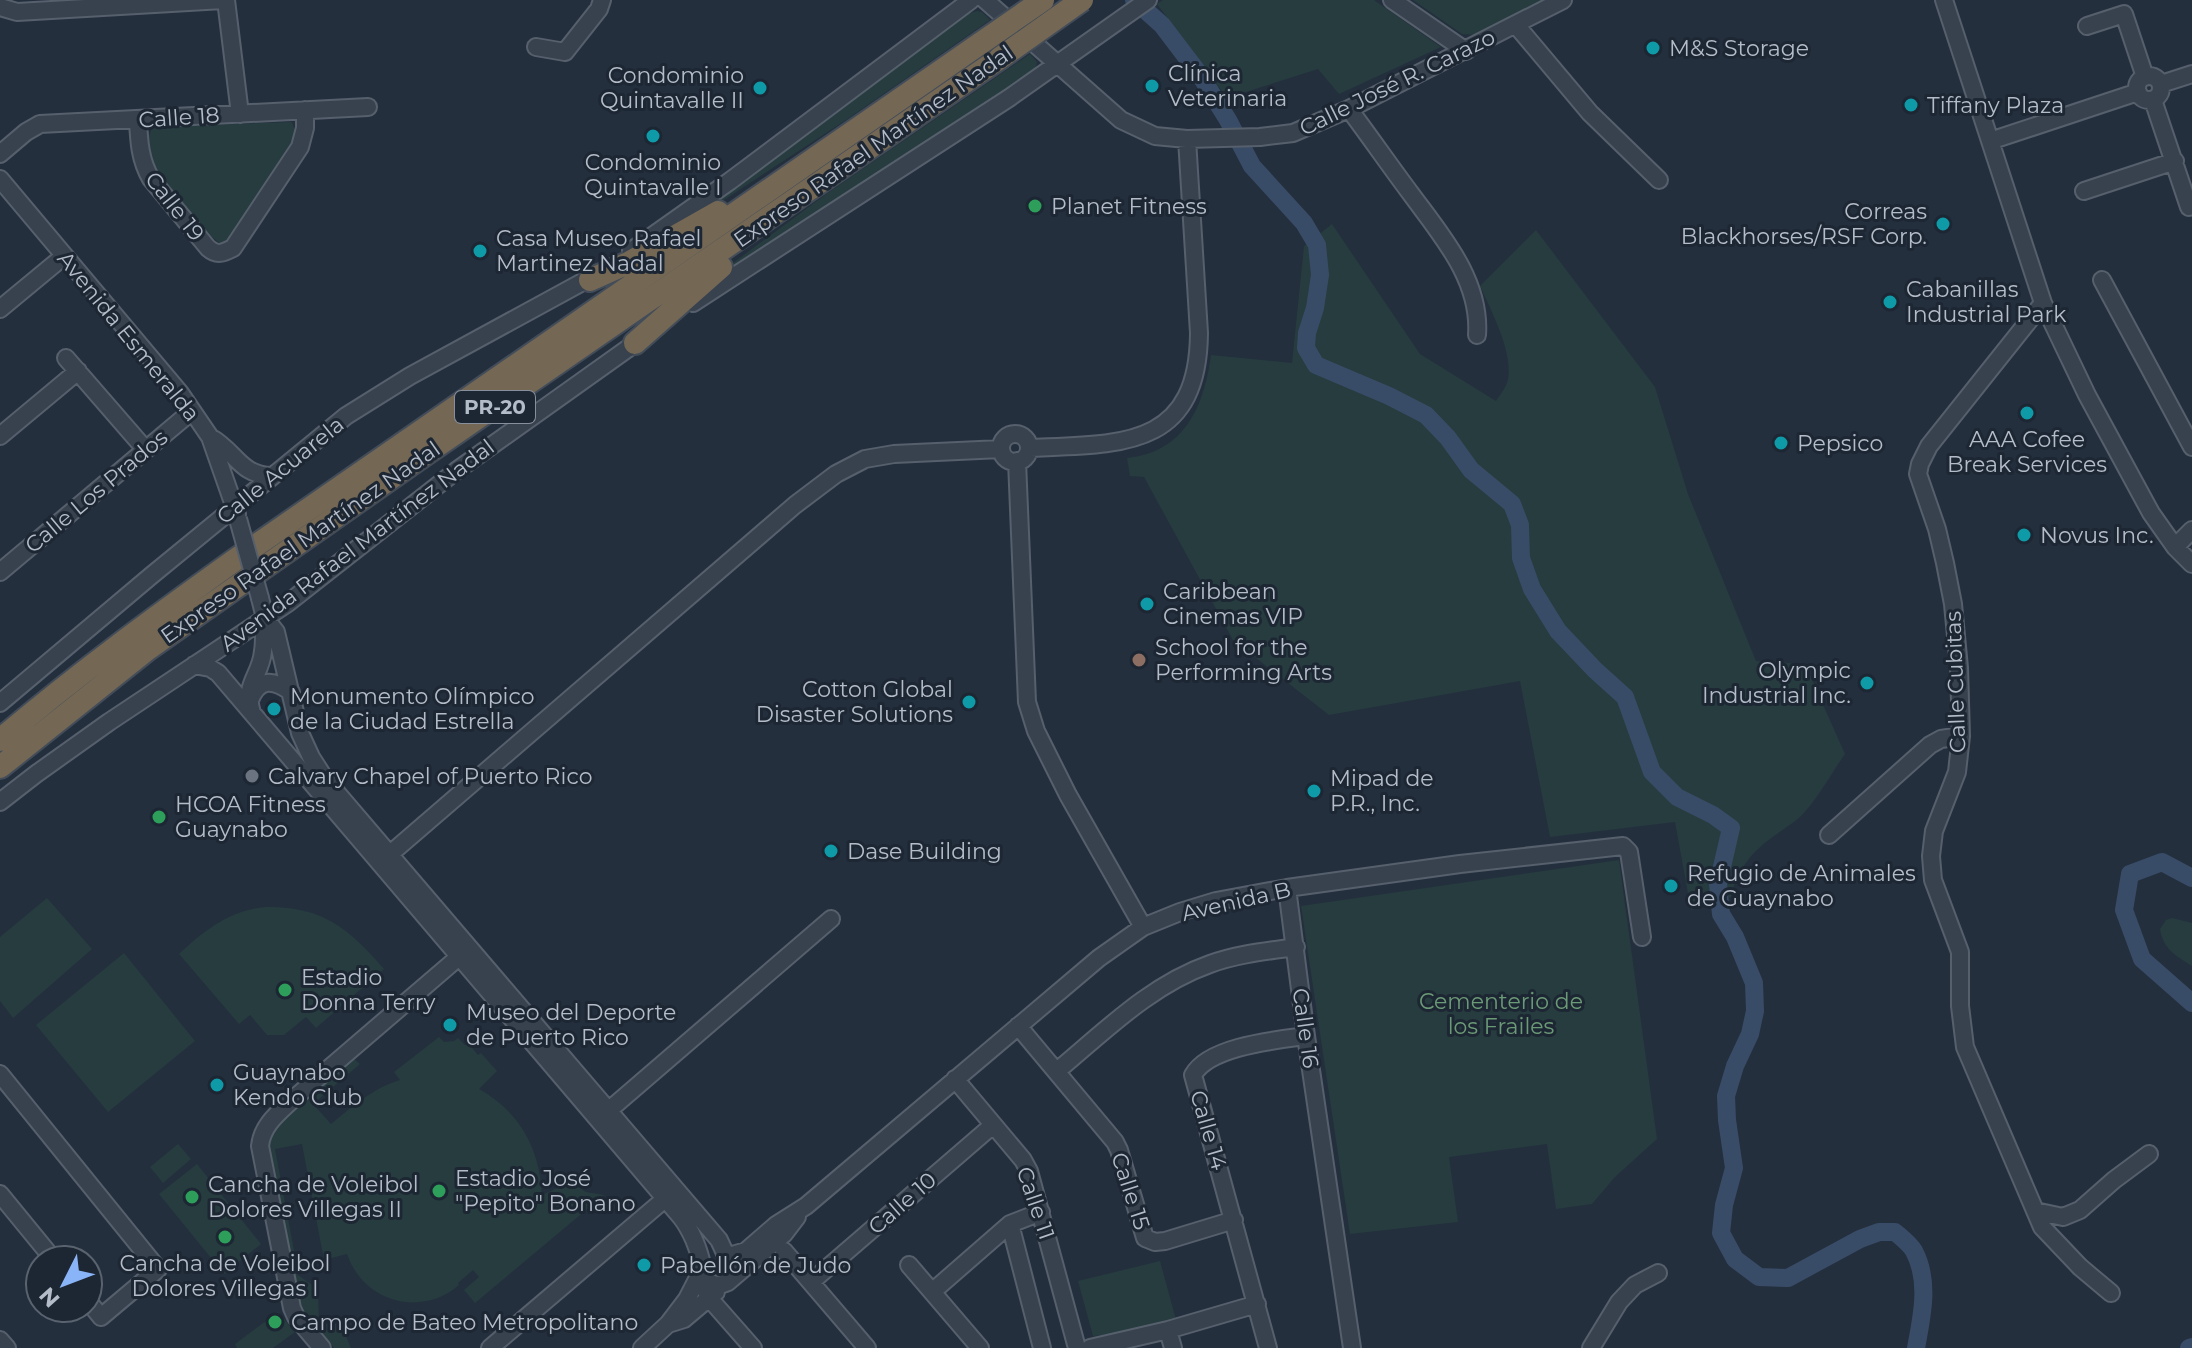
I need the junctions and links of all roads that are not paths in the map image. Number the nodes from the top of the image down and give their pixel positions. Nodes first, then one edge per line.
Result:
1 (225, 0) edge
2 (602, 0) edge
3 (971, 0) edge
4 (985, 0) edge
5 (1043, 0) edge
6 (1082, 0) edge
7 (1148, 0) edge
8 (1392, 0) edge
9 (1563, 0) edge
10 (1944, 0) edge
11 (0, 7) edge
12 (1516, 25) junction
13 (2087, 26) dead end
14 (536, 47) dead end
15 (1466, 51) junction
16 (1056, 64) junction
17 (2192, 74) edge
18 (2149, 88) junction
19 (368, 107) dead end
20 (1349, 109) junction
21 (305, 110) junction
22 (240, 114) junction
23 (138, 120) junction
24 (1155, 136) junction
25 (1195, 139) junction
26 (1990, 141) junction
27 (0, 154) edge
28 (2175, 161) junction
29 (1189, 174) junction
30 (0, 179) edge
31 (1659, 180) dead end
32 (2084, 191) dead end
33 (770, 203) junction
34 (2189, 207) dead end
35 (64, 256) junction
36 (590, 280) junction
37 (2102, 280) dead end
38 (2043, 303) junction
39 (0, 309) edge
40 (1477, 335) dead end
41 (635, 343) junction
42 (192, 411) junction
43 (0, 436) edge
44 (210, 437) junction
45 (2192, 447) edge
46 (1029, 448) junction
47 (145, 449) junction
48 (1001, 449) junction
49 (1017, 461) junction
50 (272, 476) junction
51 (236, 513) junction
52 (2192, 530) edge
53 (2175, 547) junction
54 (2192, 564) edge
55 (0, 572) edge
56 (265, 618) junction
57 (194, 665) junction
58 (291, 692) junction
59 (1, 702) edge
60 (251, 708) junction
61 (1961, 736) junction
62 (0, 740) edge
63 (0, 767) edge
64 (0, 802) edge
65 (1829, 835) dead end
66 (385, 859) junction
67 (1287, 888) junction
68 (831, 919) dead end
69 (1143, 927) junction
70 (1642, 937) dead end
71 (1296, 947) junction
72 (460, 956) junction
73 (1018, 1026) junction
74 (1306, 1036) junction
75 (1057, 1071) junction
76 (0, 1074) edge
77 (955, 1079) junction
78 (608, 1111) junction
79 (993, 1125) junction
80 (2149, 1154) dead end
81 (0, 1194) edge
82 (666, 1198) junction
83 (806, 1206) junction
84 (2035, 1211) junction
85 (1041, 1212) junction
86 (1234, 1220) junction
87 (1010, 1224) junction
88 (41, 1244) edge
89 (784, 1251) dead end
90 (727, 1254) junction
91 (909, 1265) dead end
92 (703, 1271) junction
93 (1658, 1273) dead end
94 (729, 1280) junction
95 (811, 1282) junction
96 (932, 1292) junction
97 (2111, 1293) dead end
98 (709, 1298) junction
99 (1257, 1304) junction
100 (104, 1314) edge
101 (668, 1324) junction
102 (1168, 1330) junction
103 (0, 1340) edge
104 (7, 1348) edge
105 (322, 1348) edge
106 (490, 1348) edge
107 (642, 1348) edge
108 (753, 1348) edge
109 (867, 1348) edge
110 (980, 1348) edge
111 (1042, 1348) edge
112 (1077, 1348) edge
113 (1090, 1348) edge
114 (1173, 1348) edge
115 (1268, 1348) edge
116 (1352, 1348) edge
117 (1591, 1348) edge

1 - 11 street
1 - 22 street
2 - 14 street
3 - 36 street, Calle Acuarela
4 - 16 street, Calle José R. Carazo
5 - 33 highway, Expreso Rafael Martínez Nadal / PR-20, bridge
6 - 33 highway, Expreso Rafael Martínez Nadal / PR-20, bridge
7 - 16 street
8 - 15 street
9 - 12 street, Calle José R. Carazo
10 - 26 street
12 - 15 street, Calle José R. Carazo
12 - 31 street
13 - 18 street
15 - 20 street, Calle José R. Carazo
16 - 24 street, Calle José R. Carazo
16 - 41 street, Avenida Rafael Martínez Nadal
17 - 18 street
18 - 26 street
18 - 28 street
19 - 21 street, Calle 18
20 - 25 street, Calle José R. Carazo
20 - 40 street
21 - 22 street, Calle 18
21 - 23 street, Calle 19
22 - 23 street, Calle 18
23 - 27 street, Calle 18
24 - 25 street, Calle José R. Carazo
24 - 29 street
25 - 29 street
26 - 38 street
28 - 32 street
28 - 34 street
29 - 46 street
30 - 35 street, Avenida Esmeralda
33 - 36 highway
33 - 41 highway
33 - 62 highway, Expreso Rafael Martínez Nadal / PR-20
33 - 63 highway, Expreso Rafael Martínez Nadal / PR-20
35 - 39 street
35 - 42 street, Avenida Esmeralda
36 - 50 street, Calle Acuarela
37 - 45 street
38 - 53 street
38 - 61 street, Calle Cubitas
41 - 56 street, Avenida Rafael Martínez Nadal
42 - 44 street, Avenida Esmeralda
42 - 47 street, Calle Los Prados
43 - 47 street
44 - 50 street
44 - 51 street, Avenida Esmeralda
46 - 48 street
46 - 49 street
47 - 55 street, Calle Los Prados
48 - 49 street
48 - 66 street
49 - 69 street
50 - 51 street, Calle Acuarela
51 - 56 street, Avenida Esmeralda, bridge
51 - 59 street, Calle Acuarela
52 - 53 street
53 - 54 street
56 - 57 street, Avenida Rafael Martínez Nadal
56 - 58 street
56 - 60 street
57 - 60 street
57 - 64 street, Avenida Rafael Martínez Nadal
58 - 60 street
58 - 66 street
60 - 66 street
61 - 65 street
61 - 84 street, Calle Cubitas
66 - 72 street
66 - 78 street
67 - 69 street, Avenida B
67 - 70 street, Avenida B
67 - 71 street, Calle 16
68 - 78 street
69 - 73 street, Avenida B
71 - 74 street, Calle 16
71 - 75 street
72 - 82 street
72 - 105 street
73 - 75 street, Calle 15
73 - 77 street, Avenida B
74 - 86 street, Calle 14
74 - 116 street, Calle 16
75 - 86 street, Calle 15
76 - 100 street
77 - 79 street, Calle 11
77 - 83 street, Avenida B
78 - 90 street
79 - 85 street, Calle 11
79 - 95 street, Calle 10
80 - 84 street
81 - 88 street
82 - 92 street
82 - 106 street
83 - 90 street, Avenida B
83 - 94 street, Avenida B
84 - 97 street, Calle Cubitas
85 - 87 street
85 - 112 street, Calle 11
86 - 99 street, Calle 14
87 - 96 street
87 - 111 street
89 - 95 street
90 - 92 street
90 - 94 street
91 - 96 street
92 - 94 street
92 - 98 street
92 - 101 street, Avenida B
93 - 117 street
94 - 98 street, Avenida B
95 - 109 street
96 - 110 street
98 - 101 street, Avenida B
98 - 108 street
99 - 102 street
99 - 115 street, Calle 14
101 - 107 street, Avenida B
102 - 113 street
102 - 114 street
103 - 104 street

